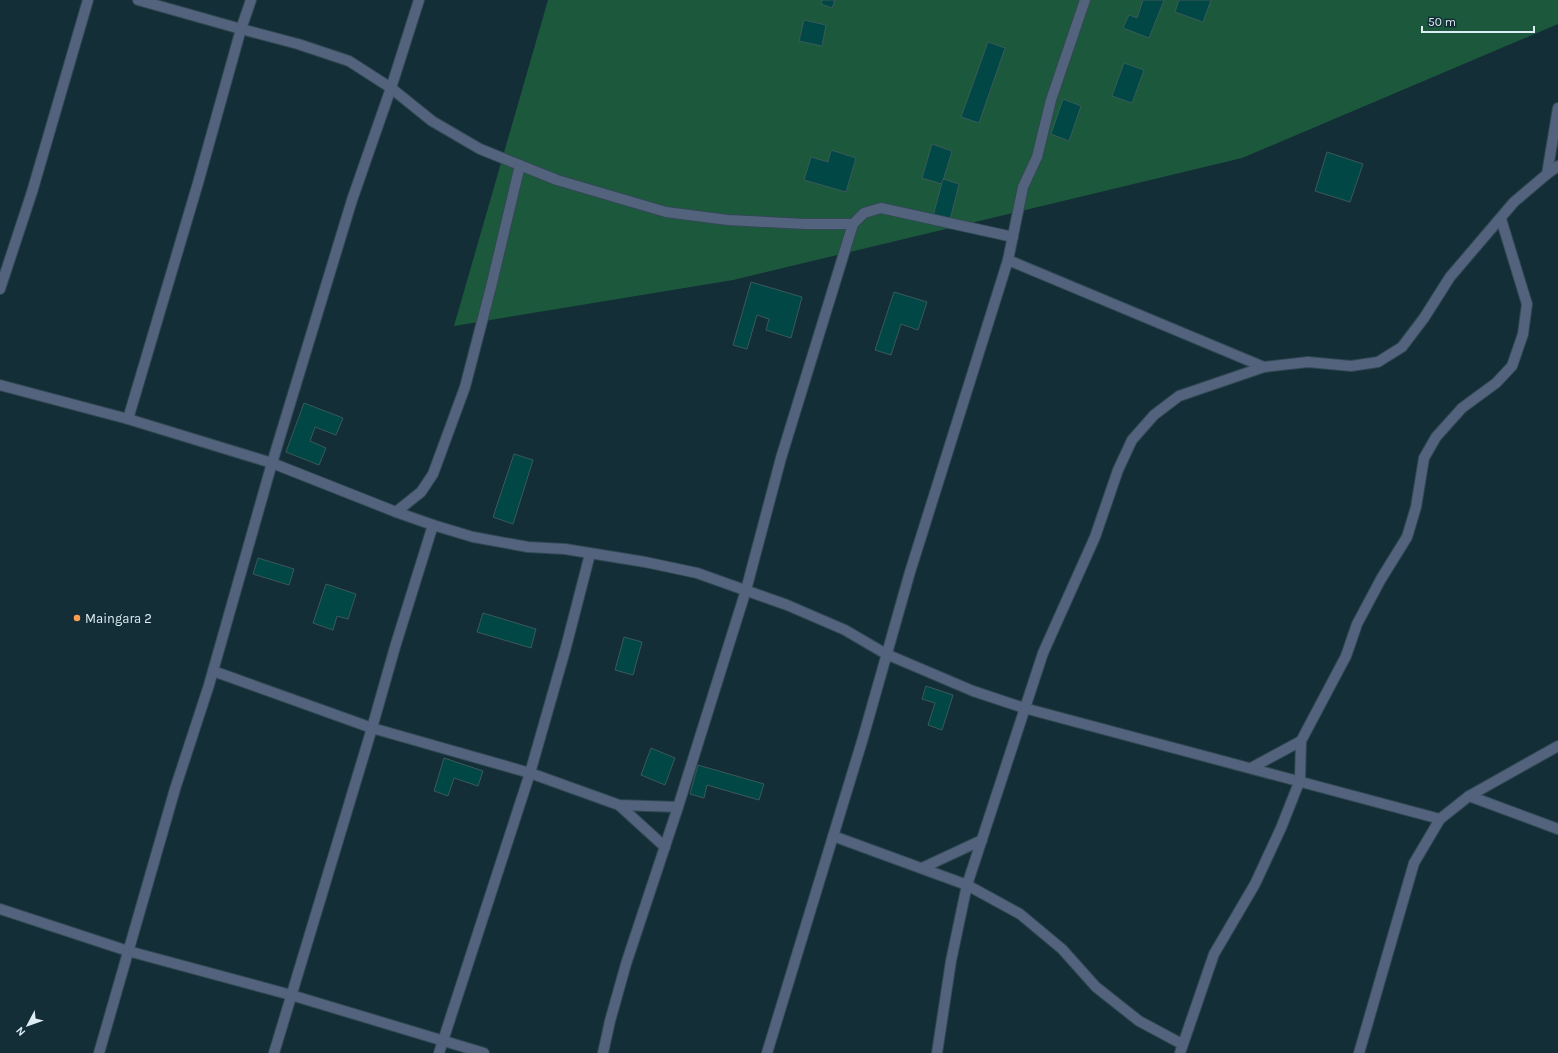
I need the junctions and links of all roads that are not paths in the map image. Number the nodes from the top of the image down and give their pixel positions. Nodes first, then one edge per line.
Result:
1 (88, 0) edge
2 (138, 0) edge
3 (251, 0) edge
4 (419, 0) edge
5 (1085, 0) edge
6 (241, 30) junction
7 (391, 88) junction
8 (1558, 108) edge
9 (520, 165) junction
10 (1558, 166) edge
11 (1547, 174) junction
12 (1501, 219) junction
13 (853, 224) junction
14 (1013, 237) junction
15 (1008, 260) junction
16 (0, 289) edge
17 (1264, 367) junction
18 (0, 385) edge
19 (128, 419) junction
20 (272, 463) junction
21 (396, 512) junction
22 (433, 525) junction
23 (590, 554) junction
24 (746, 590) junction
25 (886, 654) junction
26 (213, 671) junction
27 (1024, 708) junction
28 (372, 728) junction
29 (1301, 741) junction
30 (1558, 746) edge
31 (1251, 768) junction
32 (530, 773) junction
33 (1300, 780) junction
34 (1469, 796) junction
35 (619, 805) junction
36 (678, 807) junction
37 (1440, 818) junction
38 (1558, 829) edge
39 (833, 836) junction
40 (982, 840) junction
41 (665, 847) junction
42 (922, 868) junction
43 (967, 885) junction
44 (0, 908) edge
45 (128, 951) junction
46 (291, 995) junction
47 (443, 1042) junction
48 (1181, 1049) edge
49 (99, 1053) edge
50 (274, 1053) edge
51 (439, 1053) edge
52 (484, 1053) edge
53 (603, 1053) edge
54 (767, 1053) edge
55 (937, 1053) edge
56 (1359, 1053) edge

1 - 16 street
2 - 6 street
3 - 6 street
4 - 7 street
5 - 14 street
6 - 7 street
6 - 19 street
7 - 9 street
7 - 20 street
8 - 11 street
9 - 13 street
9 - 21 street
10 - 11 street
11 - 12 street
12 - 17 street
12 - 29 street
13 - 14 street
13 - 24 street
14 - 15 street
15 - 17 street
15 - 25 street
17 - 27 street
18 - 19 street
19 - 20 street
20 - 21 street
20 - 26 street
21 - 22 street
22 - 23 street
22 - 28 street
23 - 24 street
23 - 32 street
24 - 25 street
24 - 36 street
25 - 27 street
25 - 39 street
26 - 28 street
26 - 45 street
27 - 31 street
27 - 40 street
28 - 32 street
28 - 46 street
29 - 31 street
29 - 33 street
30 - 34 street
31 - 33 street
32 - 35 street
32 - 47 street
33 - 37 street
33 - 48 street
34 - 37 street
34 - 38 street
35 - 36 street
35 - 41 street
36 - 41 street
37 - 56 street
39 - 42 street
39 - 54 street
40 - 42 street
40 - 43 street
41 - 53 street
42 - 43 street
43 - 48 street
43 - 55 street
44 - 45 street
45 - 46 street
45 - 49 street
46 - 47 street
46 - 50 street
47 - 51 street
47 - 52 street

